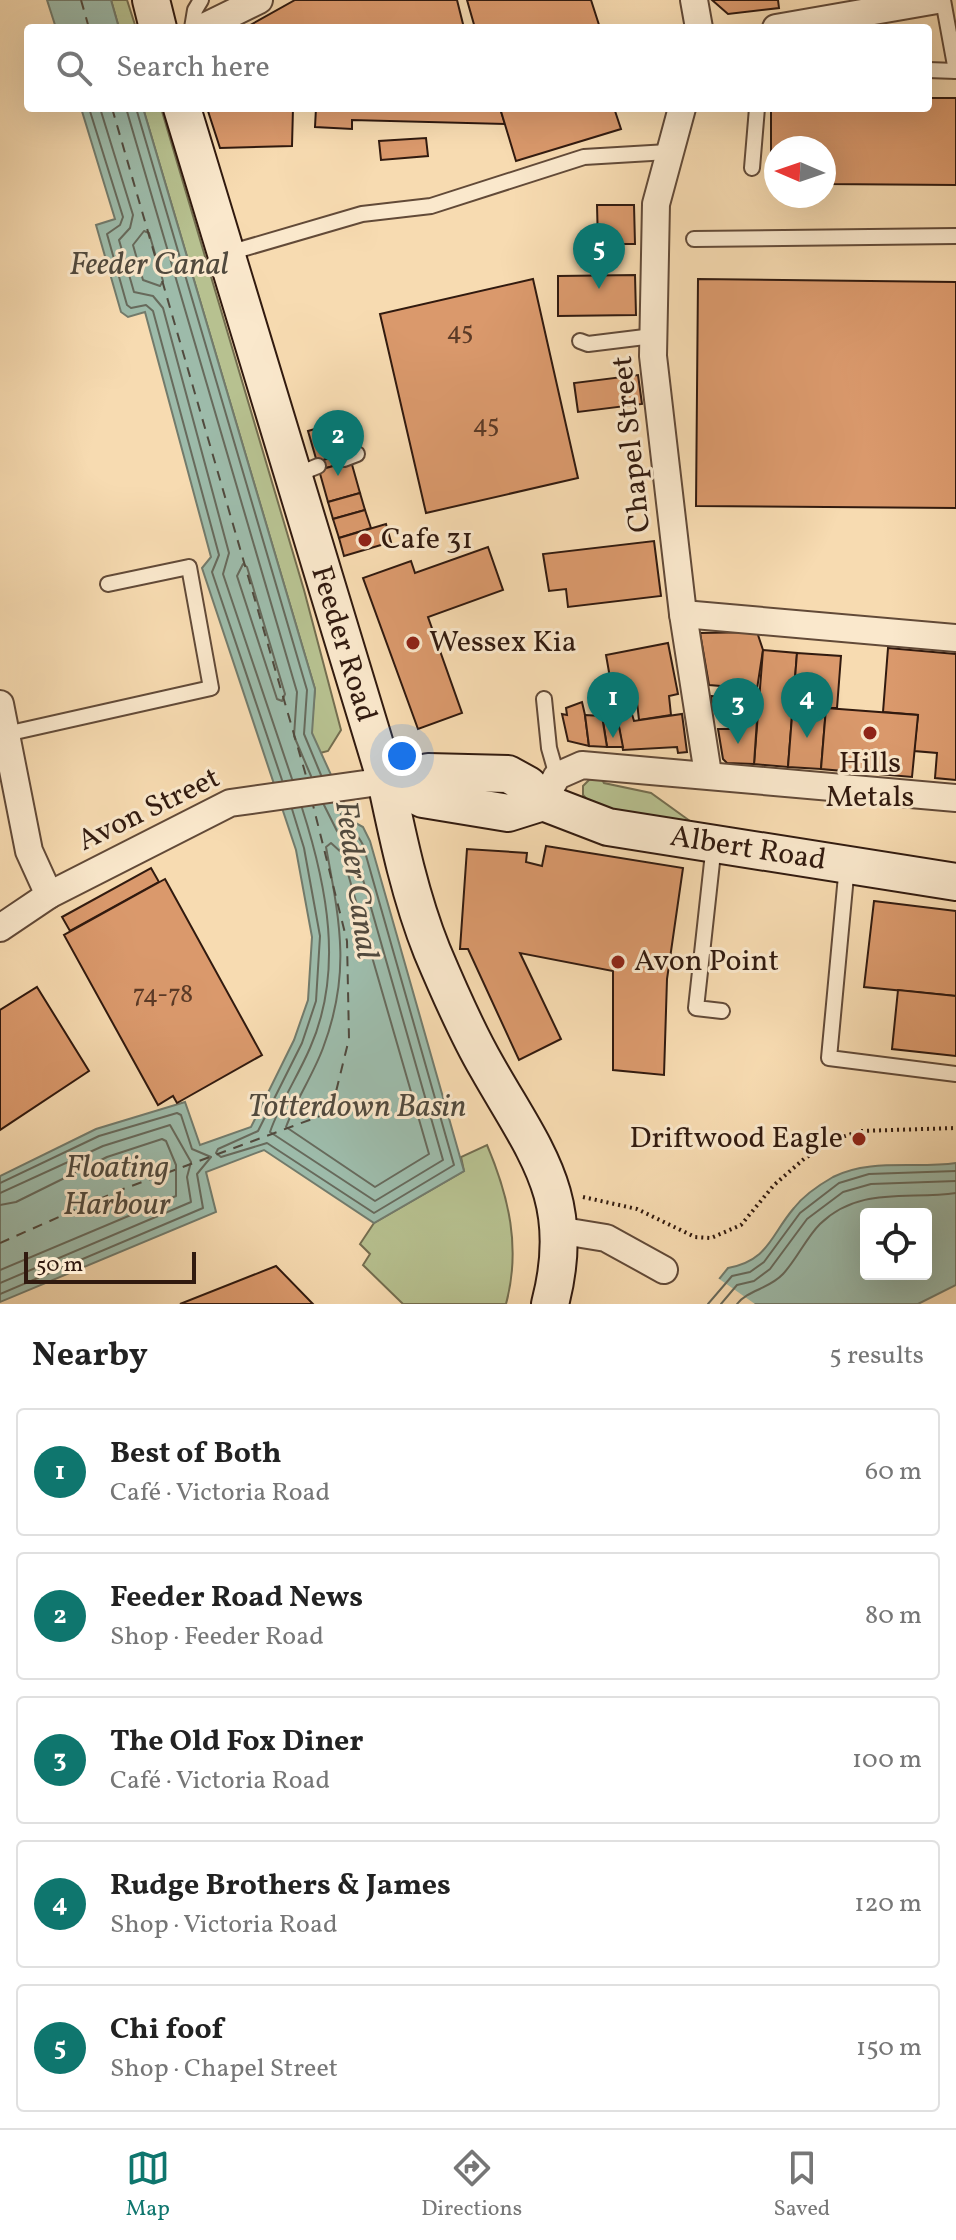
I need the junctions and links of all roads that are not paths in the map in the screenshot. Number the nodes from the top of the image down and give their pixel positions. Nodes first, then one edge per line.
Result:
1 (151, 0) edge
2 (201, 0) edge
3 (259, 0) edge
4 (694, 0) edge
5 (940, 0) edge
6 (836, 9) edge
7 (157, 24) edge
8 (193, 24) edge
9 (210, 24) edge
10 (698, 24) edge
11 (789, 24) edge
12 (932, 70) edge
13 (956, 71) edge
14 (183, 112) edge
15 (681, 112) edge
16 (757, 112) edge
17 (668, 152) junction
18 (752, 168) dead end
19 (956, 236) edge
20 (694, 239) dead end
21 (225, 254) junction
22 (653, 336) junction
23 (580, 341) dead end
24 (108, 584) dead end
25 (683, 614) junction
26 (956, 638) edge
27 (544, 699) dead end
28 (0, 704) edge
29 (6, 734) junction
30 (708, 774) junction
31 (370, 783) junction
32 (550, 789) junction
33 (956, 798) edge
34 (714, 843) junction
35 (847, 865) junction
36 (956, 882) edge
37 (49, 895) junction
38 (0, 928) edge
39 (722, 1011) dead end
40 (956, 1074) edge
41 (557, 1230) junction
42 (664, 1270) dead end
43 (550, 1304) edge

1 - 7 street
2 - 8 lane
3 - 9 street
4 - 10 street
5 - 6 street
5 - 13 lane
6 - 11 street
12 - 13 lane
14 - 21 street, Feeder Road
15 - 17 street, Chapel Street
16 - 18 lane
17 - 21 lane
17 - 22 street, Chapel Street
19 - 20 lane
21 - 31 street, Feeder Road
22 - 23 lane
22 - 25 street, Chapel Street
24 - 29 lane
25 - 26 street
25 - 30 street, Chapel Street
27 - 32 lane
28 - 29 street
29 - 37 street
30 - 32 street
30 - 33 street
31 - 32 street, Albert Road
31 - 37 street, Avon Street
31 - 41 street, Feeder Road
32 - 34 street, Albert Road
34 - 35 street, Albert Road
34 - 39 lane
35 - 36 street, Albert Road
35 - 40 lane
37 - 38 street, Avon Street
41 - 42 street
41 - 43 street, Feeder Road

